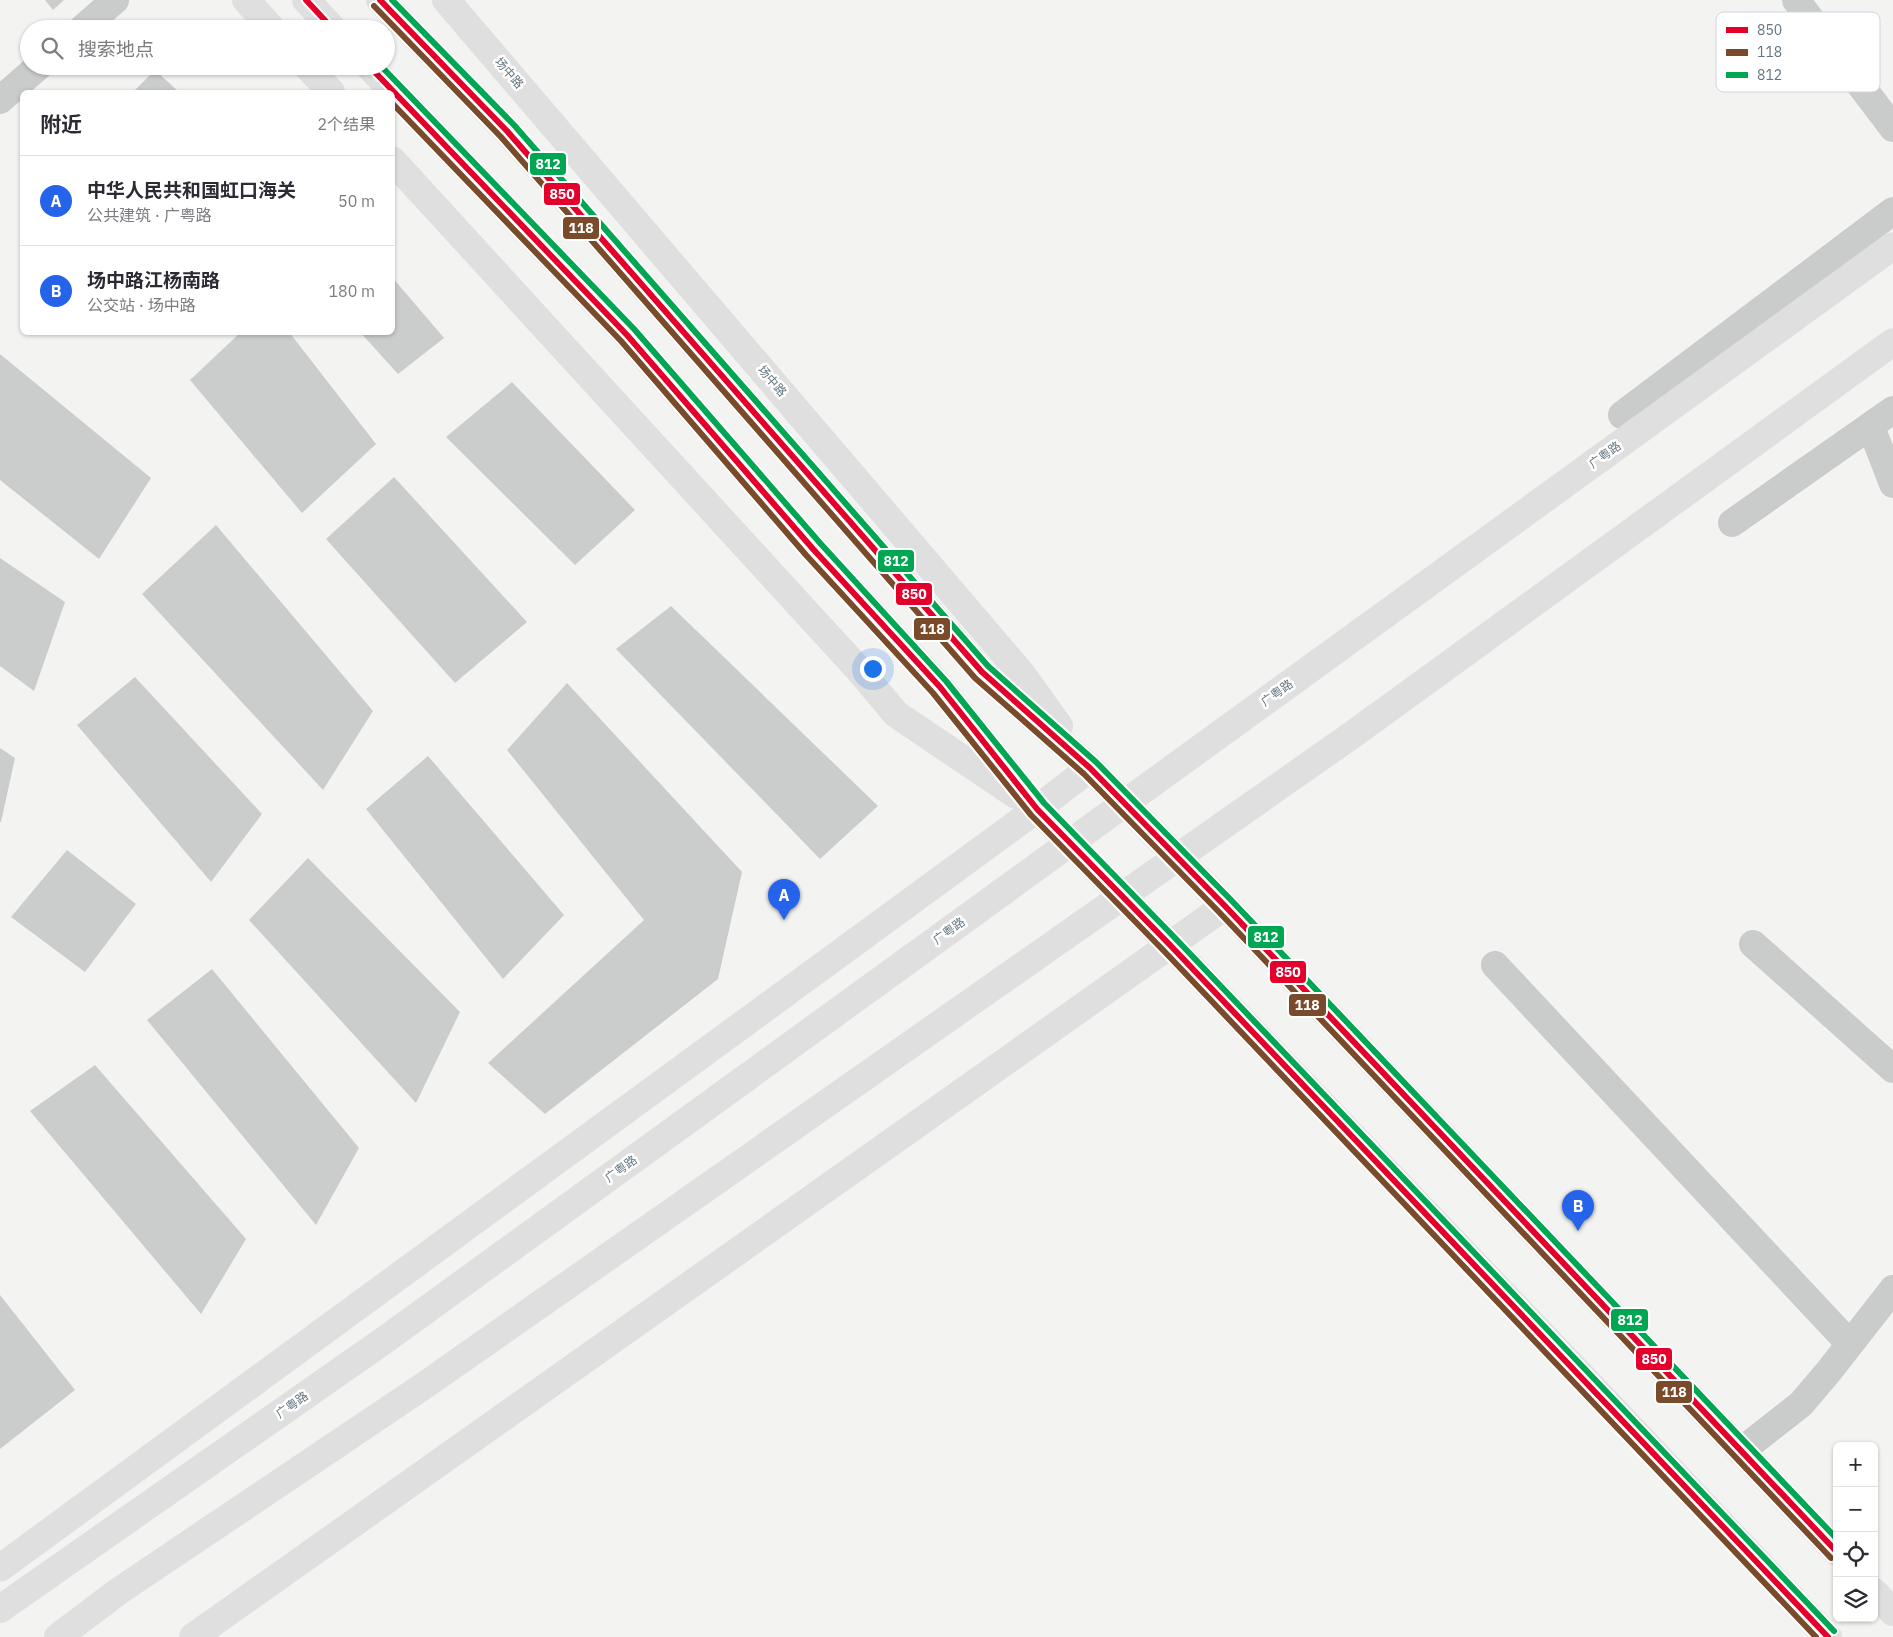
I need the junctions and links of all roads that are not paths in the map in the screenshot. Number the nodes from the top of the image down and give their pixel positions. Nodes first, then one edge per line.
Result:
1 (115, 0) edge
2 (246, 0) edge
3 (306, 0) edge
4 (380, 0) edge
5 (446, 0) edge
6 (1796, 0) edge
7 (1805, 12) edge
8 (92, 20) edge
9 (264, 20) edge
10 (325, 20) edge
11 (29, 75) edge
12 (315, 75) edge
13 (377, 75) edge
14 (329, 90) edge
15 (391, 90) edge
16 (1866, 92) edge
17 (395, 94) edge
18 (0, 100) edge
19 (1893, 128) edge
20 (395, 163) edge
21 (1893, 211) edge
22 (1893, 246) edge
23 (1893, 342) edge
24 (1893, 410) edge
25 (1622, 415) dead end
26 (1871, 426) junction
27 (1893, 484) edge
28 (1732, 523) dead end
29 (1090, 768) junction
30 (1037, 809) junction
31 (1225, 906) junction
32 (1753, 944) dead end
33 (1170, 945) junction
34 (1495, 965) dead end
35 (1893, 1069) edge
36 (1893, 1289) edge
37 (1849, 1343) junction
38 (1741, 1451) junction
39 (1833, 1548) edge
40 (0, 1568) edge
41 (1878, 1596) edge
42 (0, 1609) edge
43 (1893, 1612) edge
44 (58, 1637) edge
45 (193, 1637) edge
46 (1828, 1637) edge

1 - 8 street
2 - 9 main road
3 - 10 main road
4 - 29 main road, 场中路
5 - 29 main road, 场中路
6 - 7 street
11 - 18 street
12 - 14 main road
13 - 15 main road
16 - 19 street
17 - 30 main road
20 - 30 main road
21 - 25 street
22 - 42 main road, 广粤路
23 - 44 main road
24 - 26 street
26 - 27 street
26 - 28 street
29 - 30 main road
29 - 31 main road, 场中路
30 - 33 main road
30 - 40 main road
31 - 33 main road
31 - 38 main road, 场中路
32 - 35 street
33 - 45 main road
33 - 46 main road
34 - 37 street
36 - 37 street
37 - 38 street
38 - 39 main road, 场中路
41 - 43 main road

